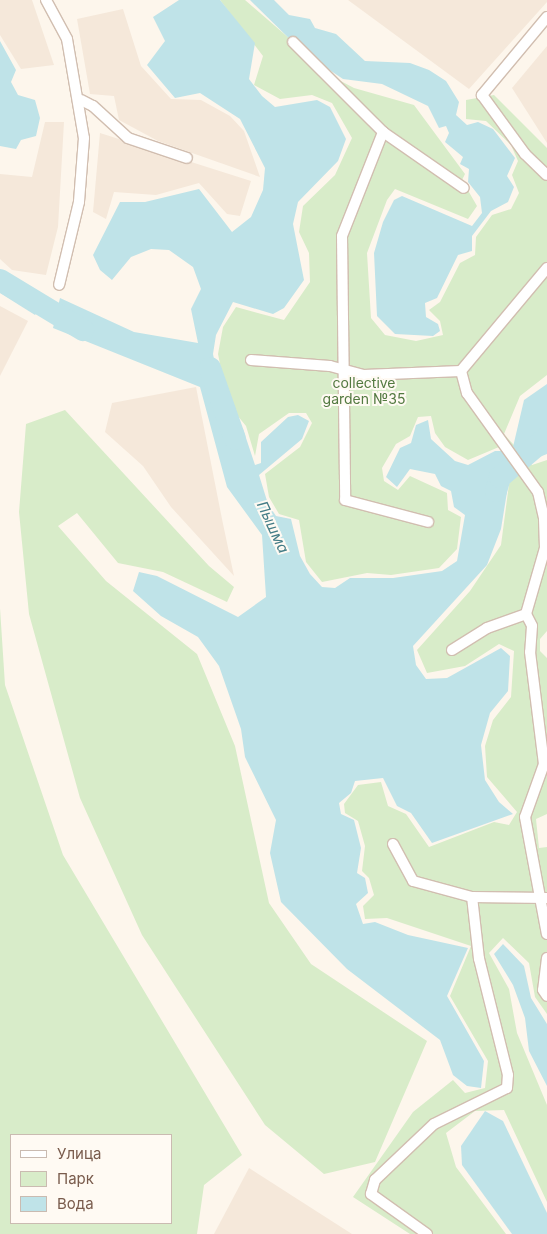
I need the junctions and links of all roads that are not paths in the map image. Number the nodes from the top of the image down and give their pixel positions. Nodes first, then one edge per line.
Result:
1 (46, 0) edge
2 (547, 16) edge
3 (293, 42) dead end
4 (81, 100) junction
5 (383, 132) junction
6 (187, 158) dead end
7 (547, 175) edge
8 (464, 188) dead end
9 (547, 268) edge
10 (59, 285) dead end
11 (251, 360) dead end
12 (343, 371) junction
13 (461, 371) junction
14 (428, 522) dead end
15 (526, 614) junction
16 (452, 650) dead end
17 (393, 844) dead end
18 (472, 897) junction
19 (542, 899) edge
20 (547, 934) edge
21 (547, 958) edge
22 (547, 996) edge
23 (427, 1234) edge

1 - 4 street
2 - 7 street
3 - 5 street
4 - 6 street
4 - 10 street
5 - 8 street
5 - 12 street
9 - 13 street
11 - 12 street
12 - 13 street
12 - 14 street
13 - 15 street
15 - 16 street
15 - 19 street
17 - 18 street
18 - 19 street
18 - 23 street
19 - 20 street
21 - 22 street

